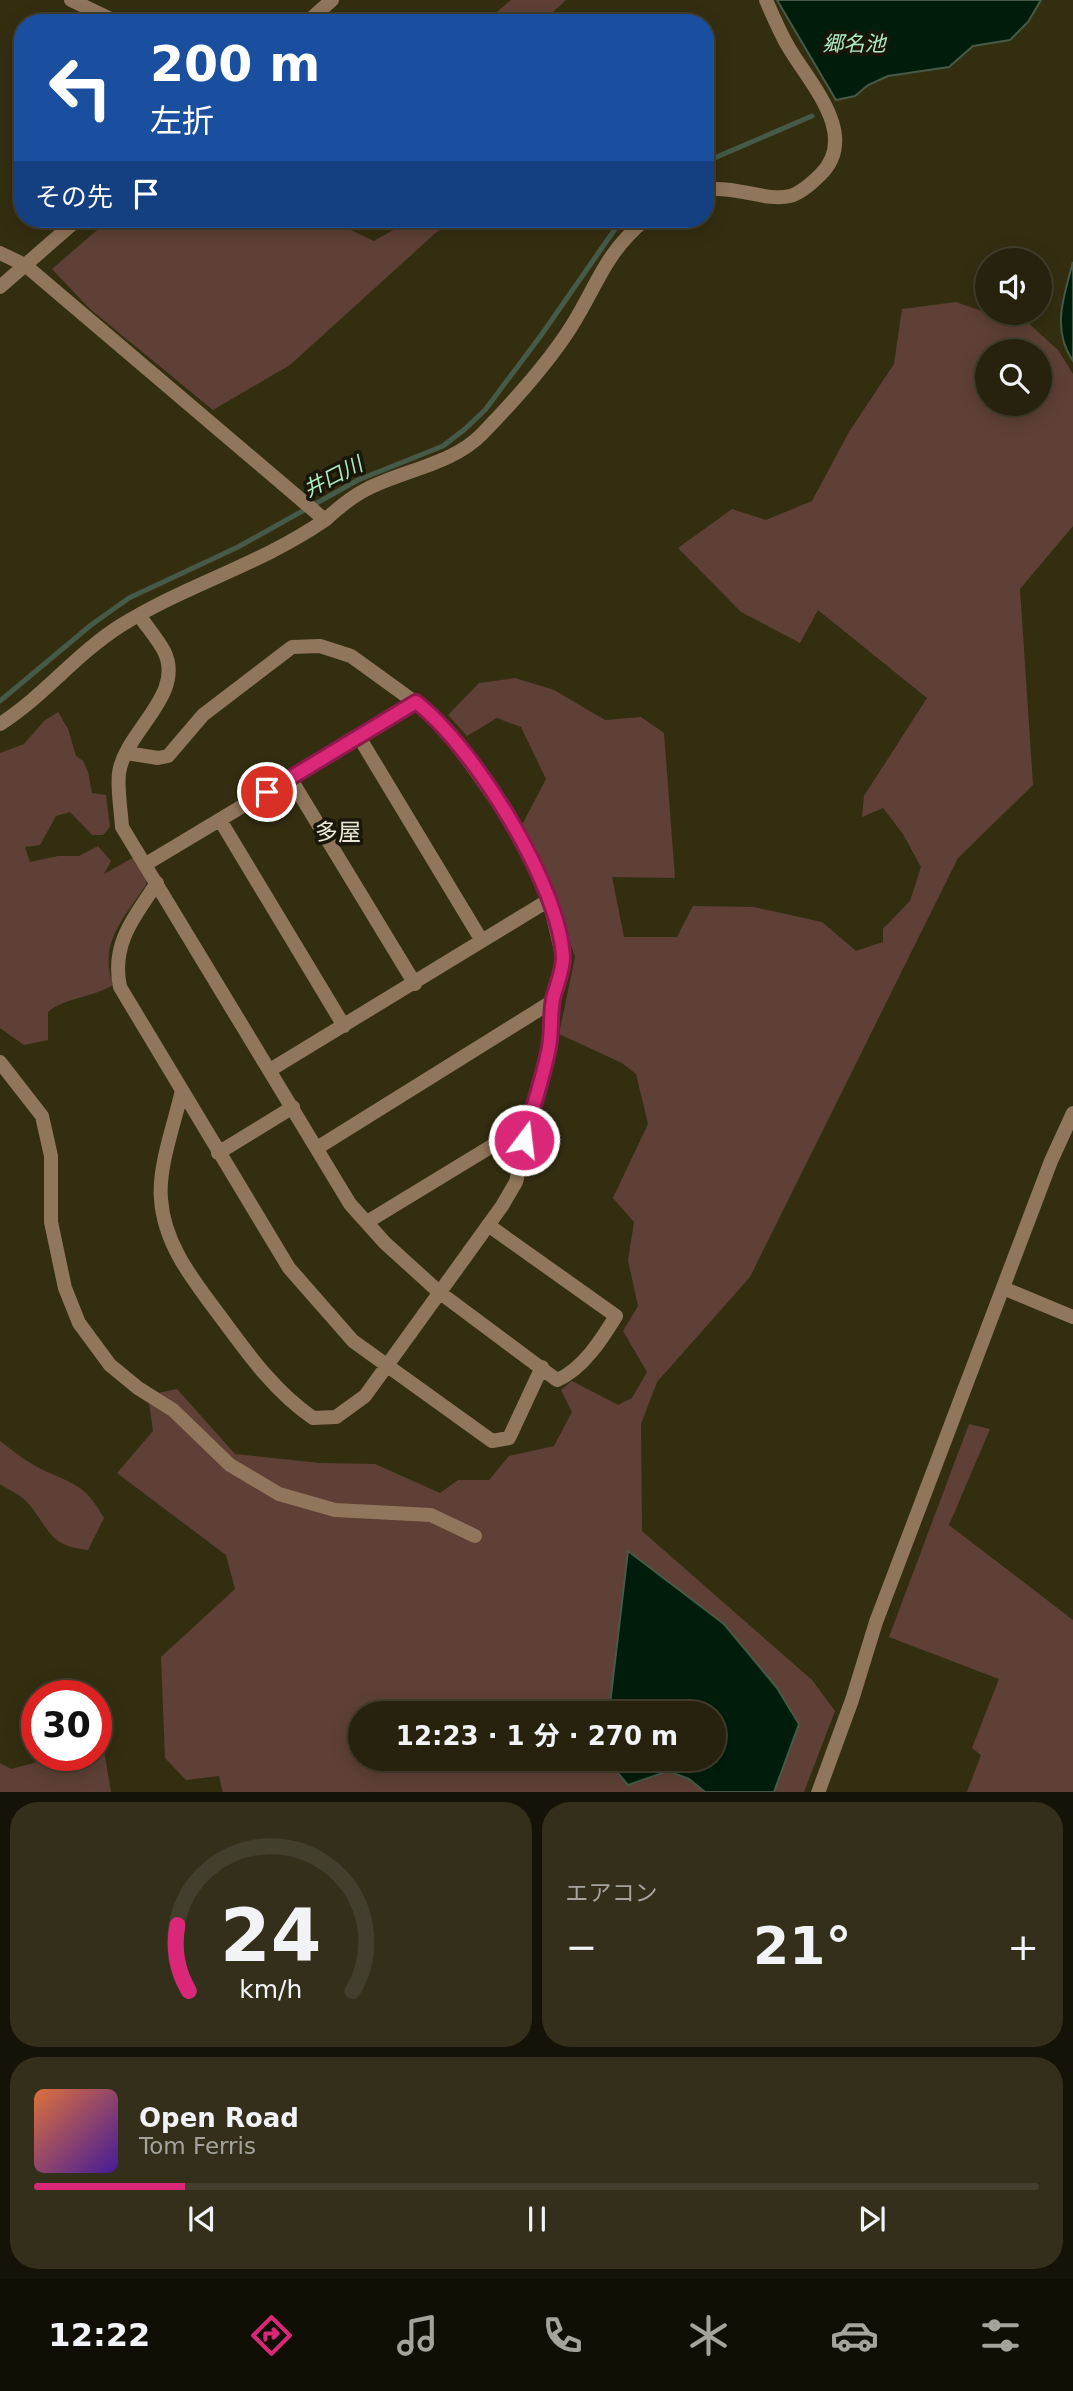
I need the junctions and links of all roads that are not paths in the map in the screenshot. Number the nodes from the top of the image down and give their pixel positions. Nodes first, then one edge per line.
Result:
1 (71, 0) edge
2 (332, 0) edge
3 (766, 0) edge
4 (100, 14) edge
5 (316, 14) edge
6 (714, 189) edge
7 (68, 228) edge
8 (636, 228) edge
9 (0, 253) edge
10 (25, 265) junction
11 (0, 287) edge
12 (325, 520) junction
13 (139, 615) junction
14 (416, 702) junction
15 (0, 724) edge
16 (359, 737) junction
17 (126, 752) junction
18 (290, 778) junction
19 (219, 820) junction
20 (146, 864) junction
21 (157, 883) junction
22 (549, 900) junction
23 (482, 941) junction
24 (415, 984) junction
25 (553, 1001) junction
26 (344, 1026) junction
27 (0, 1062) edge
28 (271, 1070) junction
29 (182, 1090) junction
30 (293, 1107) junction
31 (1073, 1113) edge
32 (528, 1124) junction
33 (317, 1148) junction
34 (218, 1153) junction
35 (366, 1222) junction
36 (488, 1225) junction
37 (1003, 1288) junction
38 (439, 1292) junction
39 (1073, 1317) edge
40 (386, 1366) junction
41 (542, 1367) junction
42 (475, 1535) dead end
43 (817, 1792) edge

1 - 4 street
2 - 5 street
3 - 6 street
7 - 10 street
8 - 12 street
9 - 10 street
10 - 11 street
10 - 12 street
12 - 13 street
13 - 15 street
13 - 17 street
14 - 16 street
14 - 17 street
14 - 22 street
16 - 18 street
16 - 23 street
17 - 20 street
18 - 19 street
18 - 24 street
19 - 20 street
19 - 26 street
20 - 21 street
21 - 28 street
21 - 29 street
22 - 23 street
22 - 25 street
23 - 24 street
24 - 26 street
25 - 32 street
25 - 33 street
26 - 28 street
27 - 42 street
28 - 30 street
29 - 34 street
29 - 40 street
30 - 33 street
30 - 34 street
31 - 37 street
32 - 35 street
32 - 36 street
33 - 35 street
34 - 40 street
35 - 38 street
36 - 38 street
36 - 41 street
37 - 39 street
37 - 43 street
38 - 40 street
38 - 41 street
40 - 41 street

